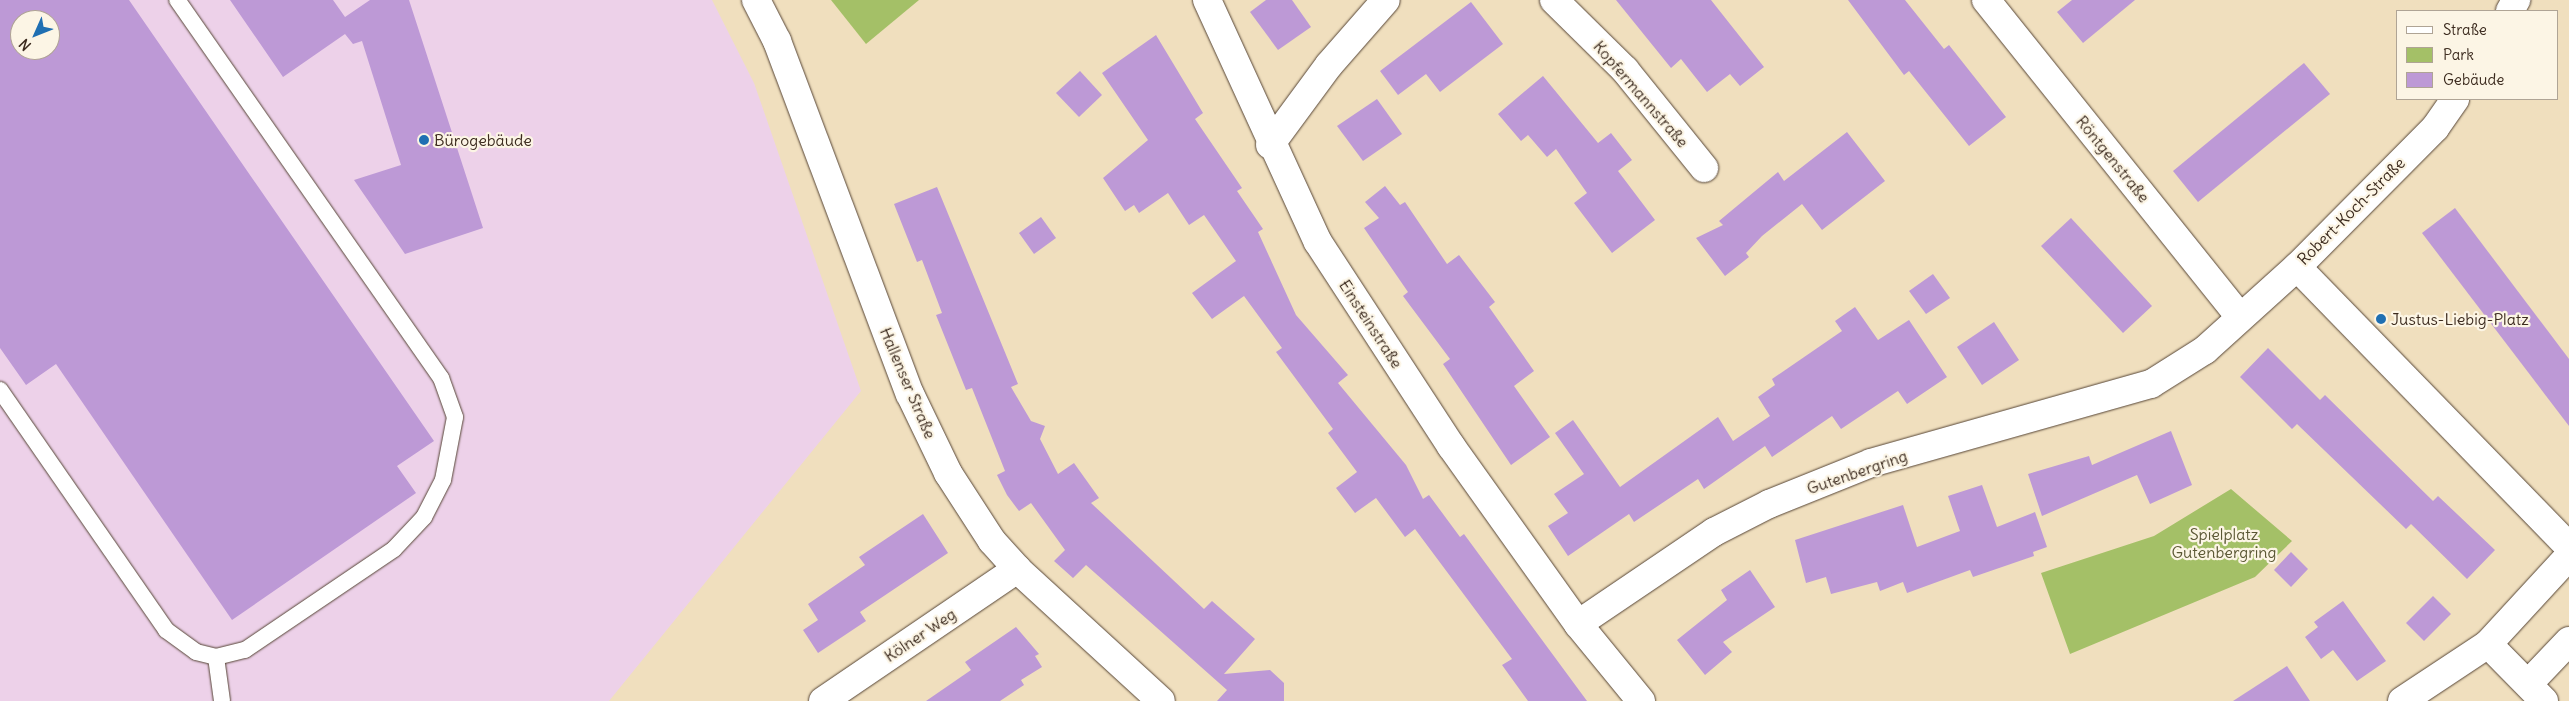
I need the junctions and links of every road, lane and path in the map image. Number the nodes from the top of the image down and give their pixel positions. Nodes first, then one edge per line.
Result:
1 (177, 0) edge
2 (756, 0) edge
3 (1207, 0) edge
4 (1386, 0) edge
5 (1554, 0) edge
6 (1986, 0) edge
7 (2454, 100) edge
8 (1270, 145) junction
9 (1704, 168) dead end
10 (2297, 266) junction
11 (2240, 317) junction
12 (0, 390) edge
13 (2569, 547) edge
14 (2569, 556) edge
15 (1016, 569) junction
16 (1578, 624) junction
17 (2569, 642) edge
18 (2488, 644) junction
19 (216, 657) junction
20 (2537, 692) edge
21 (222, 701) edge
22 (823, 701) edge
23 (1161, 701) edge
24 (1641, 701) edge
25 (2402, 701) edge

1 - 19 lane
2 - 15 street, Hallenser Straße
3 - 8 street, Einsteinstraße
4 - 8 street
5 - 9 street, Kopfermannstraße
6 - 11 street, Röntgenstraße
7 - 10 street, Robert-Koch-Straße
8 - 16 street, Einsteinstraße
10 - 11 street, Robert-Koch-Straße
10 - 13 street
11 - 16 street, Gutenbergring
12 - 19 lane
14 - 18 street
15 - 22 street, Kölner Weg
15 - 23 street, Hallenser Straße
16 - 24 street
17 - 20 street
18 - 20 street
18 - 25 street
19 - 21 lane

